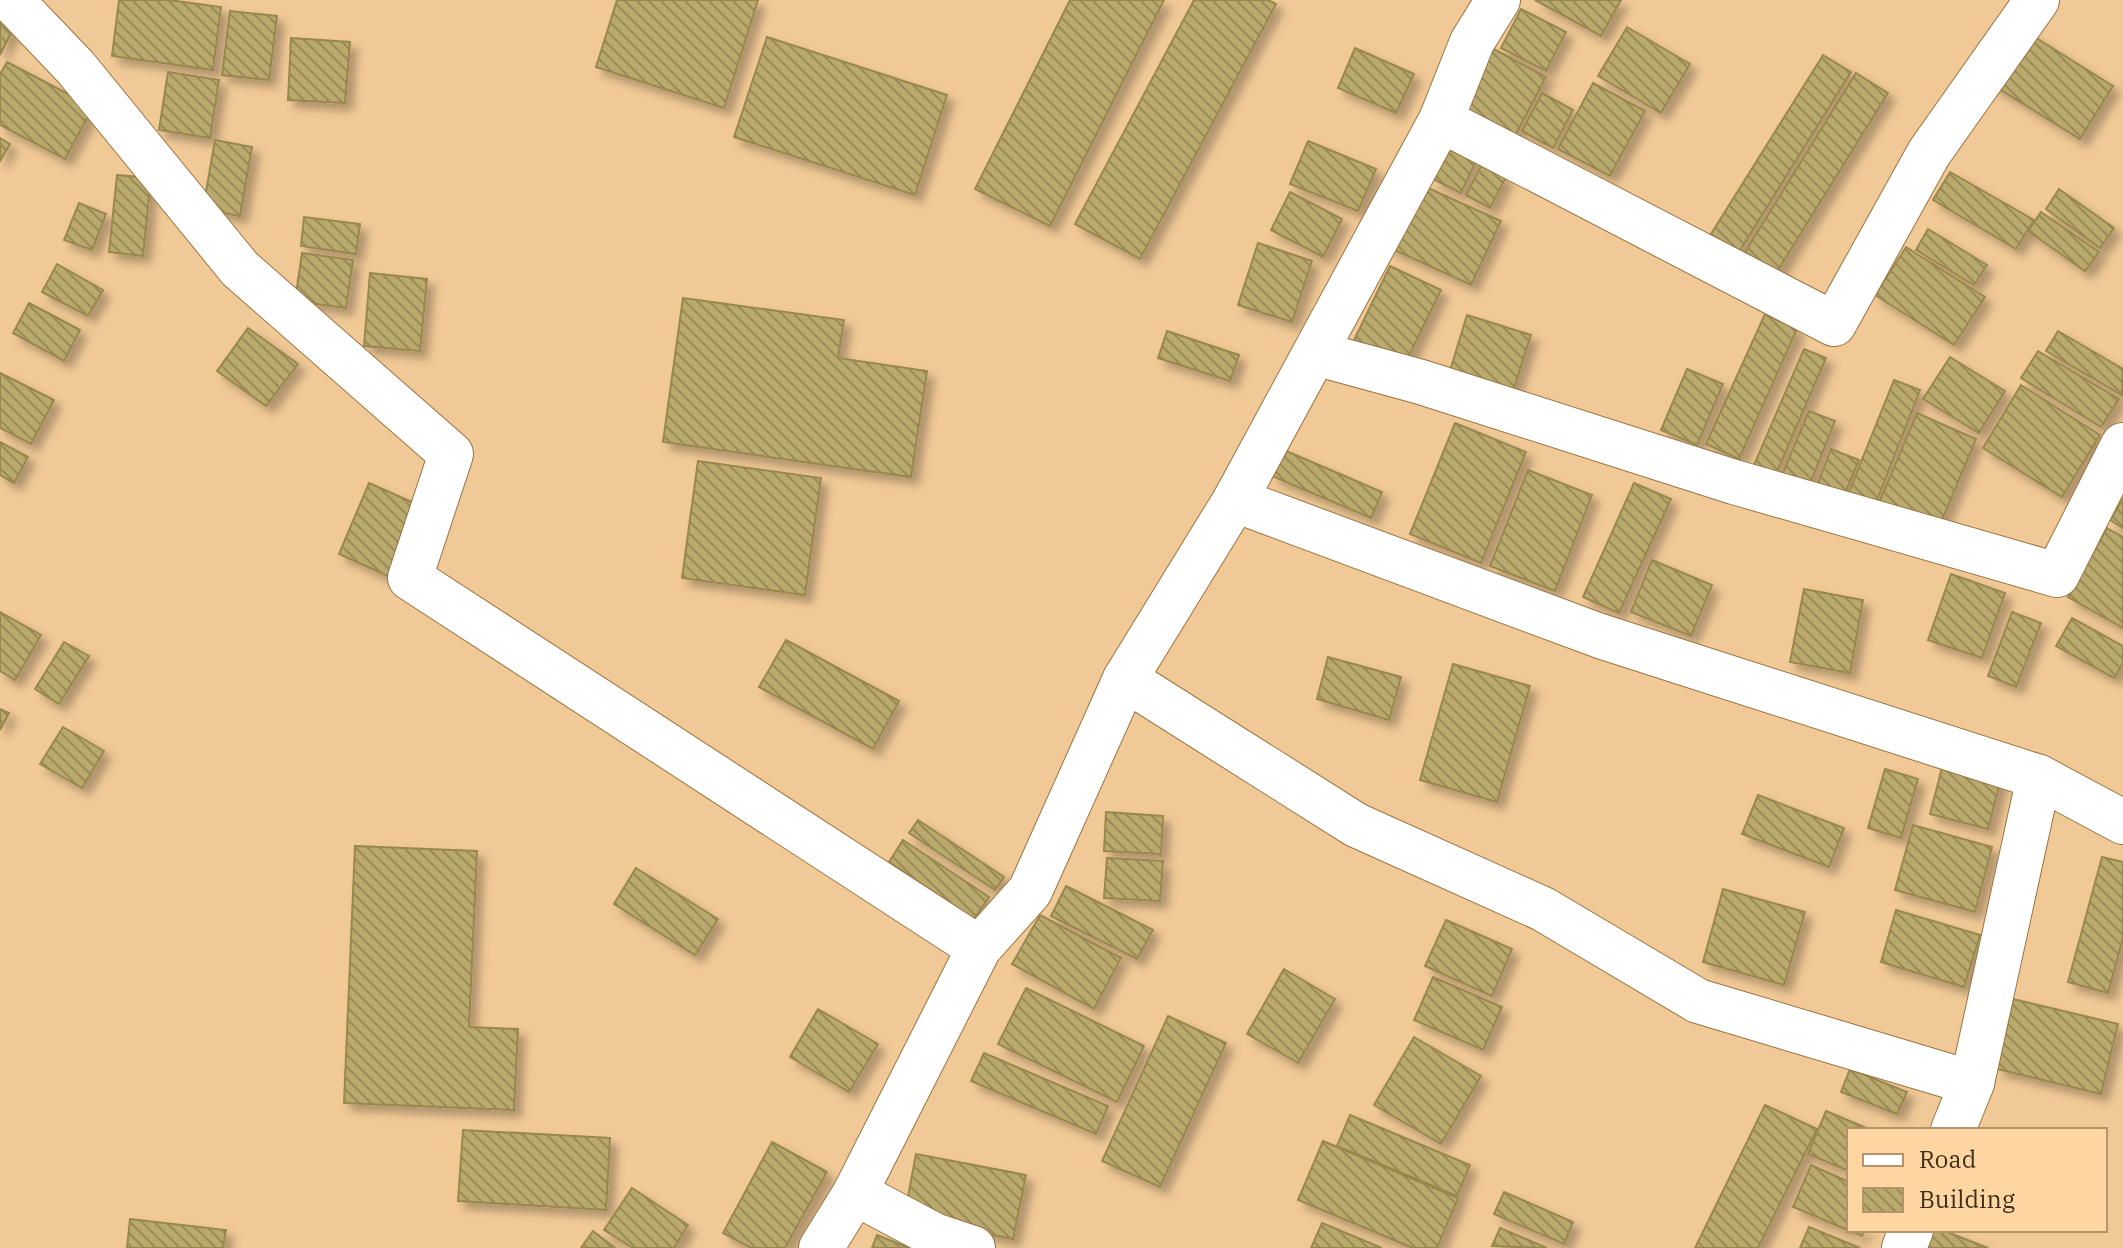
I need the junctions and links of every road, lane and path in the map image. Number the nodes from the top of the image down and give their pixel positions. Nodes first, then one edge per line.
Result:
1 (11, 0) edge
2 (1498, 0) edge
3 (2037, 0) edge
4 (1441, 120) junction
5 (1315, 353) junction
6 (2123, 445) edge
7 (1235, 500) junction
8 (1125, 679) junction
9 (2039, 777) junction
10 (2123, 822) edge
11 (979, 948) junction
12 (1972, 1083) junction
13 (1954, 1128) edge
14 (855, 1193) junction
15 (821, 1248) edge
16 (973, 1248) edge

1 - 11 street
2 - 4 street
3 - 4 street
4 - 5 street
5 - 6 street
5 - 7 street
7 - 8 street
7 - 9 street
8 - 11 street
8 - 12 street
9 - 10 street
9 - 12 street
11 - 14 street
12 - 13 street
14 - 15 street
14 - 16 street

